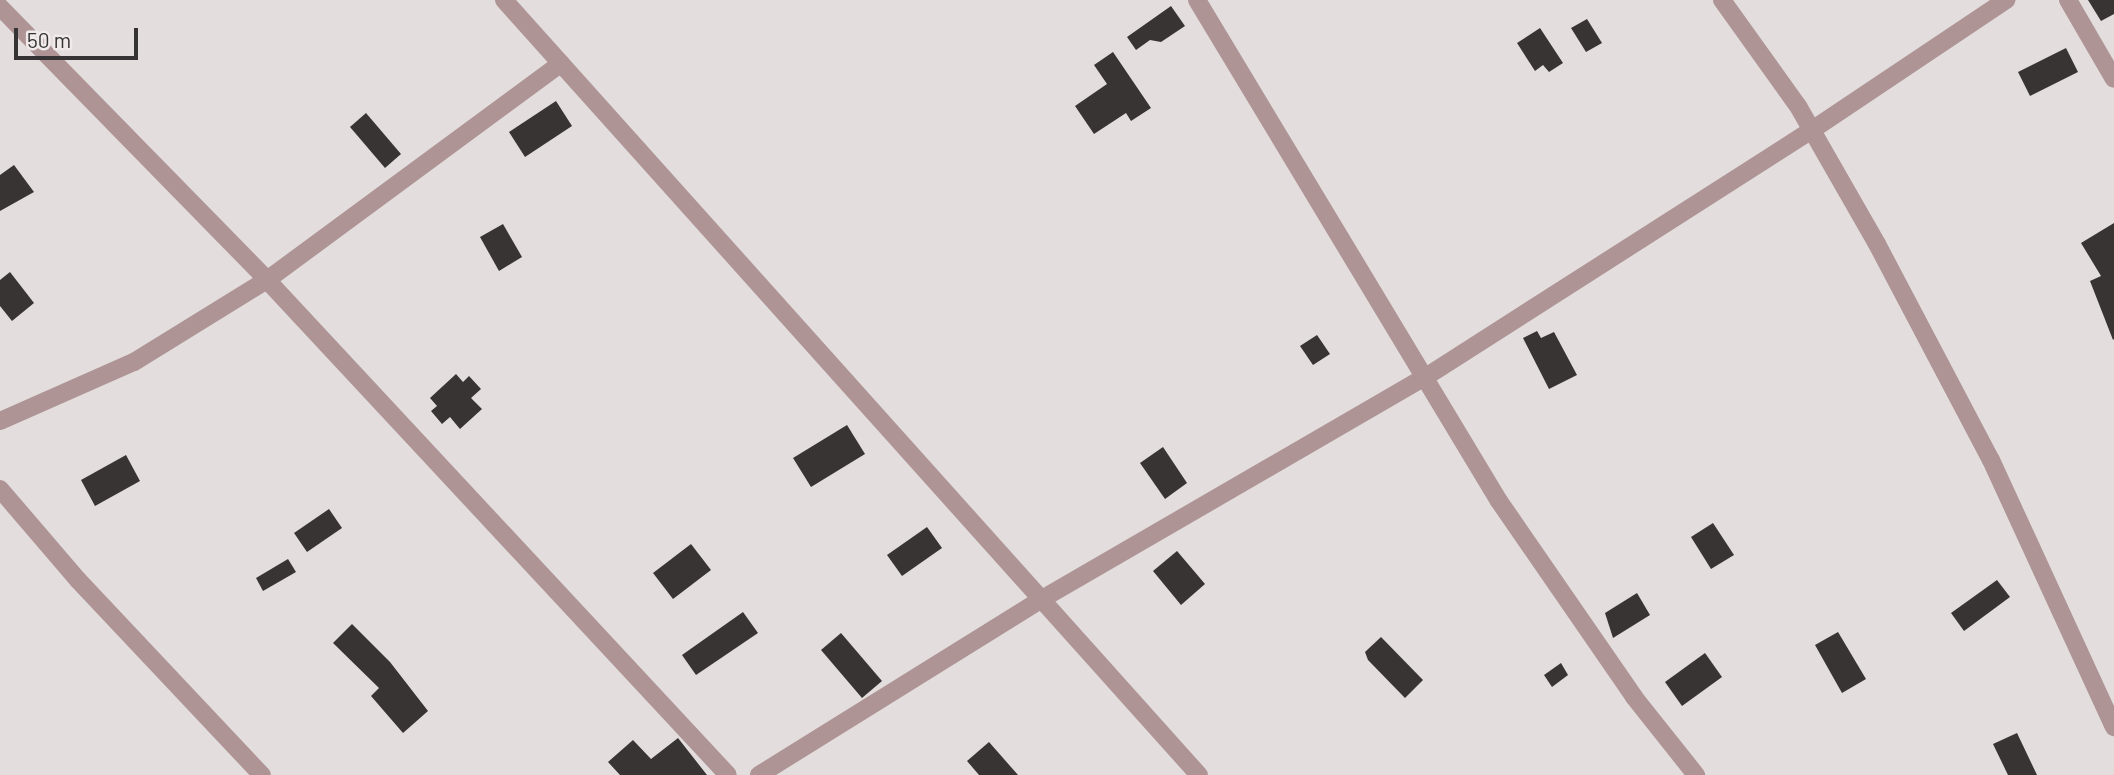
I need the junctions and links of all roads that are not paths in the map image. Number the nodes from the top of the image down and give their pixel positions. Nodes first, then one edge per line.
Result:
1 (504, 0) edge
2 (1197, 0) edge
3 (1722, 0) edge
4 (2006, 0) edge
5 (2068, 0) edge
6 (0, 7) edge
7 (561, 63) junction
8 (2114, 79) edge
9 (1812, 130) junction
10 (267, 280) junction
11 (1424, 377) junction
12 (0, 421) edge
13 (0, 489) edge
14 (1042, 599) junction
15 (2114, 727) edge
16 (262, 775) edge
17 (729, 775) edge
18 (759, 775) edge
19 (1199, 775) edge
20 (1696, 775) edge

1 - 7 street
2 - 11 street
3 - 9 street
4 - 9 street
5 - 8 street
6 - 10 street
7 - 10 street
7 - 14 street
9 - 11 street
9 - 15 street
10 - 12 street
10 - 17 street
11 - 14 street
11 - 20 street
13 - 16 street
14 - 18 street
14 - 19 street

